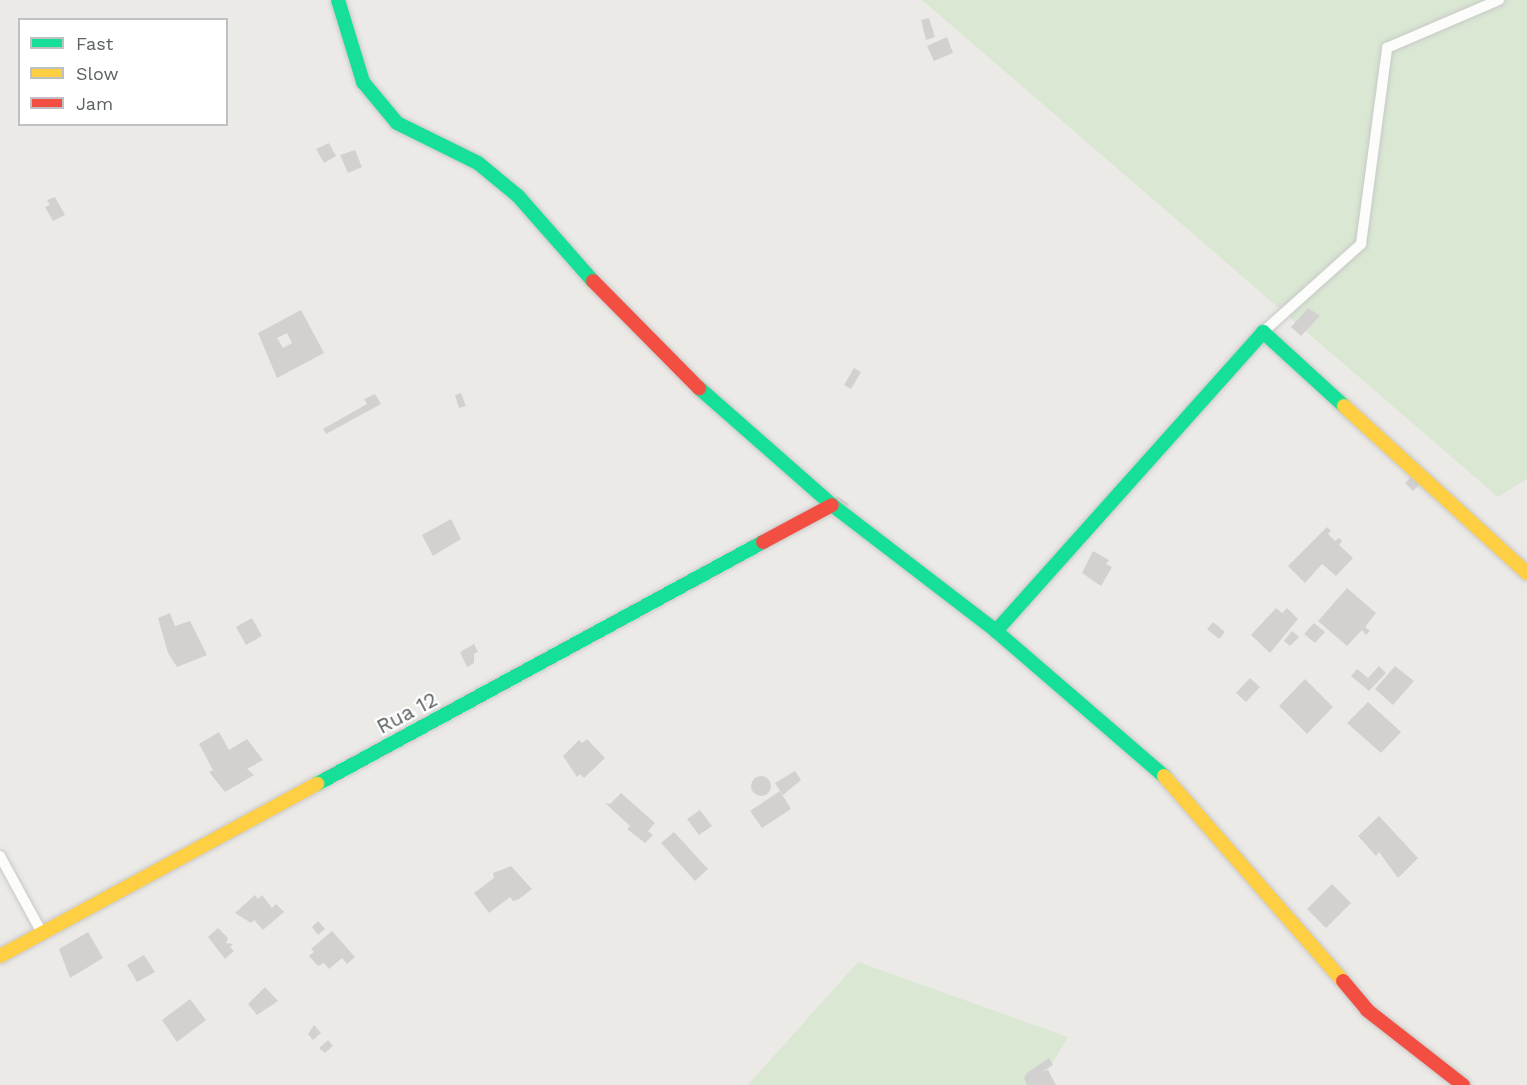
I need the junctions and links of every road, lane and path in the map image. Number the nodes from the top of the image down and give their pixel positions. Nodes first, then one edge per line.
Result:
1 (338, 0) edge
2 (1499, 0) edge
3 (1263, 332) junction
4 (832, 505) junction
5 (1527, 573) edge
6 (996, 631) junction
7 (0, 856) edge
8 (42, 933) junction
9 (0, 956) edge
10 (1463, 1085) edge

1 - 4 street
2 - 3 street
3 - 5 street
3 - 6 street
4 - 6 street
4 - 8 street, Rua 12
6 - 10 street
7 - 8 street
8 - 9 street, Rua 12

